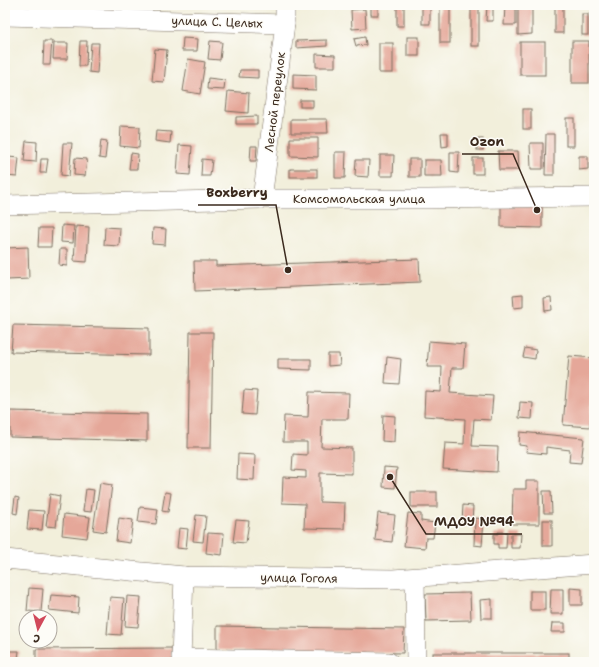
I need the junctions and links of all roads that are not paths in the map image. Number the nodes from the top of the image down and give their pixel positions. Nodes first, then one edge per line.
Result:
1 (285, 5) edge
2 (5, 16) edge
3 (285, 24) junction
4 (594, 197) edge
5 (262, 199) junction
6 (5, 205) edge
7 (5, 559) edge
8 (594, 564) edge
9 (184, 576) junction
10 (415, 578) junction
11 (389, 662) edge
12 (416, 662) edge

1 - 3 street, Лесной переулок
2 - 3 street, улица С. Целых
3 - 5 street, Лесной переулок
4 - 5 street, Комсомольская улица
5 - 6 street, Комсомольская улица
7 - 9 street, улица Гоголя
8 - 10 street, улица Гоголя
9 - 10 street, улица Гоголя
9 - 11 street
10 - 12 street

